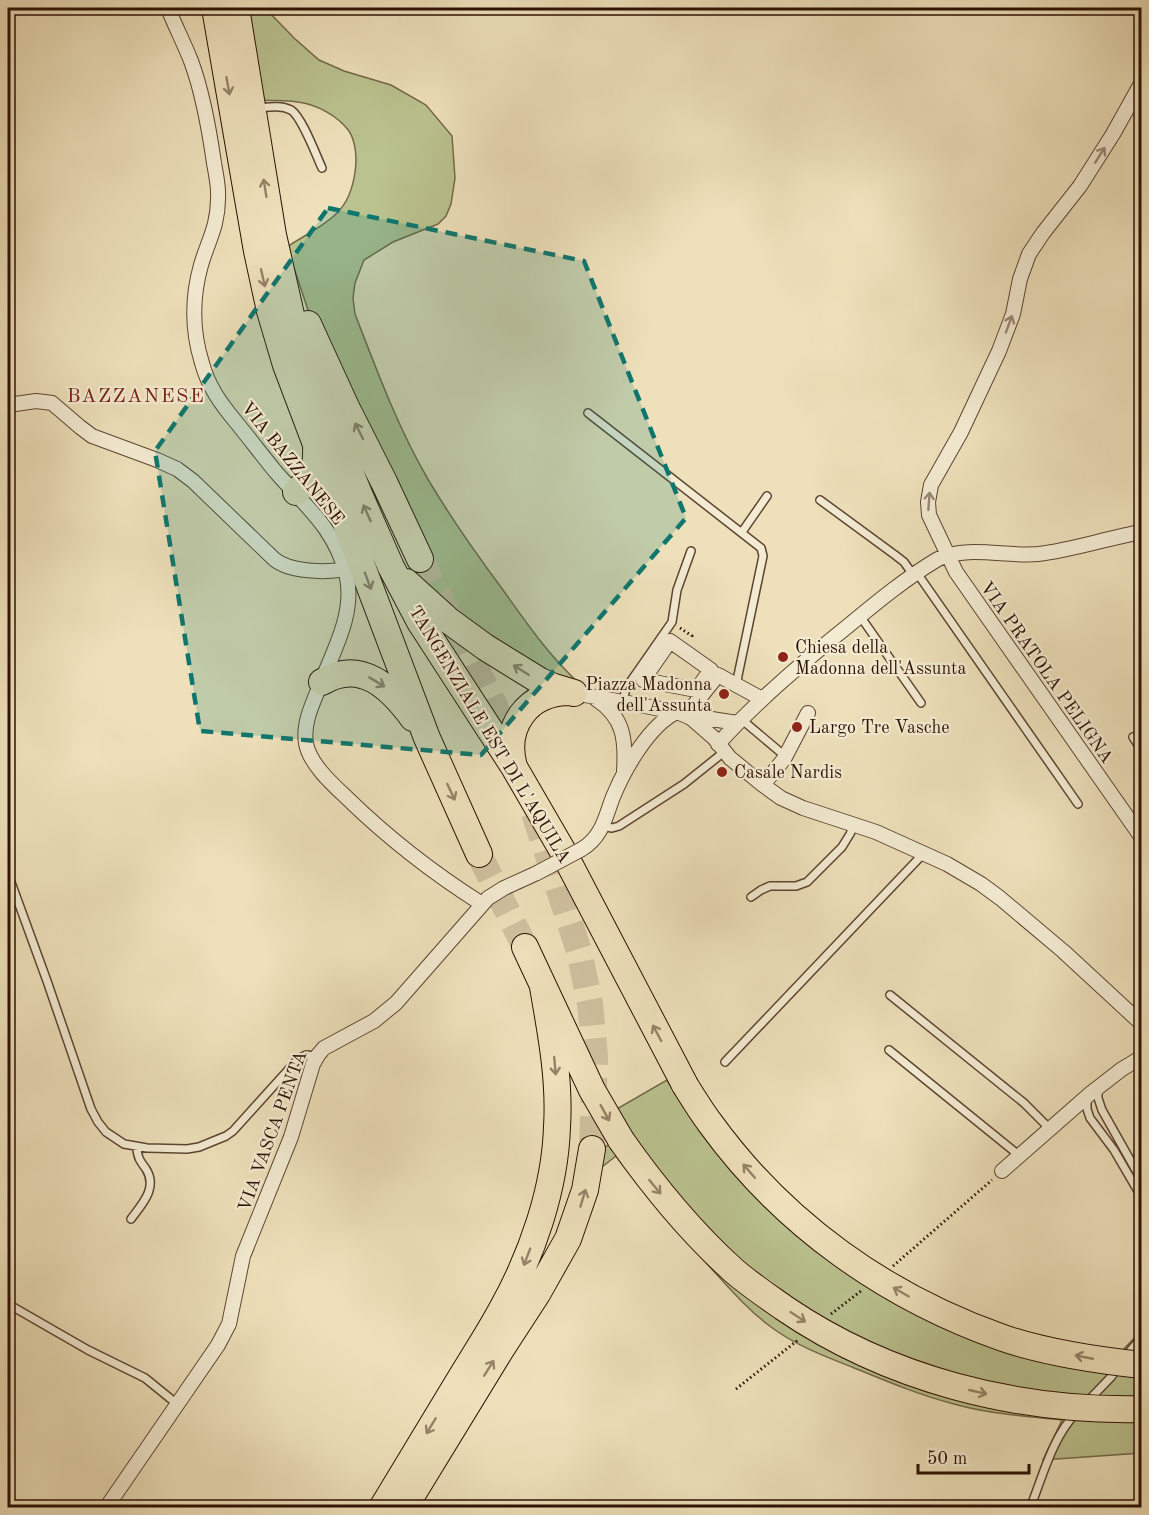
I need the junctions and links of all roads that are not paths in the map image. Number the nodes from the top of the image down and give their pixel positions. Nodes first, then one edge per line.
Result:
1 (168, 8) edge
2 (201, 8) edge
3 (215, 8) edge
4 (236, 8) edge
5 (221, 42) junction
6 (1140, 90) edge
7 (252, 109) junction
8 (322, 168) dead end
9 (273, 235) junction
10 (8, 405) edge
11 (588, 413) dead end
12 (315, 441) junction
13 (296, 492) junction
14 (767, 496) dead end
15 (820, 500) dead end
16 (742, 532) junction
17 (1142, 532) edge
18 (692, 551) dead end
19 (947, 555) junction
20 (420, 559) tunnel mouth
21 (391, 567) junction
22 (345, 569) junction
23 (916, 574) junction
24 (860, 616) junction
25 (652, 659) junction
26 (711, 676) junction
27 (322, 682) junction
28 (736, 685) junction
29 (702, 689) junction
30 (584, 695) junction
31 (762, 699) junction
32 (622, 702) junction
33 (921, 703) dead end
34 (808, 713) dead end
35 (682, 714) junction
36 (739, 721) junction
37 (427, 738) junction
38 (1133, 738) dead end
39 (721, 748) junction
40 (1142, 751) edge
41 (785, 756) junction
42 (514, 767) junction
43 (624, 773) junction
44 (763, 786) junction
45 (1078, 804) dead end
46 (855, 824) junction
47 (602, 826) junction
48 (1142, 838) edge
49 (479, 854) tunnel mouth
50 (924, 854) junction
51 (8, 874) edge
52 (751, 897) dead end
53 (482, 904) junction
54 (525, 947) tunnel mouth
55 (543, 987) junction
56 (890, 994) dead end
57 (1141, 1022) edge
58 (889, 1050) dead end
59 (316, 1056) junction
60 (1142, 1057) edge
61 (725, 1062) dead end
62 (1098, 1088) junction
63 (1087, 1098) junction
64 (1050, 1129) junction
65 (137, 1147) junction
66 (592, 1149) tunnel mouth
67 (1020, 1156) junction
68 (1002, 1171) dead end
69 (1142, 1181) edge
70 (1142, 1198) edge
71 (131, 1219) dead end
72 (8, 1304) edge
73 (1142, 1337) edge
74 (1142, 1365) edge
75 (177, 1404) junction
76 (1142, 1409) edge
77 (106, 1508) edge
78 (382, 1508) edge
79 (404, 1508) edge
80 (1030, 1508) edge

1 - 13 street, VIA BAZZANESE
2 - 5 highway
3 - 5 highway, TANGENZIALE EST DI L'AQUILA
4 - 7 highway, TANGENZIALE EST DI L'AQUILA
5 -> 12 highway, TANGENZIALE EST DI L'AQUILA
19 -> 6 street, VIA PRATOLA PELIGNA
7 - 8 lane
9 -> 7 highway, TANGENZIALE EST DI L'AQUILA
20 -> 9 highway
21 -> 9 highway, TANGENZIALE EST DI L'AQUILA
10 - 22 street
11 - 16 lane
12 - 13 highway
12 -> 37 highway, TANGENZIALE EST DI L'AQUILA
13 - 22 street, VIA BAZZANESE
14 - 16 lane
15 - 23 lane
16 - 28 lane
17 - 19 street
18 - 25 lane
19 - 23 street
19 - 48 street, VIA PRATOLA PELIGNA
30 -> 21 highway
21 - 42 highway, TANGENZIALE EST DI L'AQUILA
22 - 27 street, VIA BAZZANESE
23 - 24 street
23 - 45 lane
24 - 31 street
24 - 33 lane
25 - 26 street
25 - 29 street
25 - 32 lane
26 - 28 street
26 - 29 street
27 -> 37 highway
27 - 53 street, VIA BAZZANESE
28 - 31 street
29 - 35 street
30 - 32 street
30 - 42 highway
30 - 43 street
31 - 36 street
32 - 35 street
34 - 41 street
35 - 36 street
35 - 39 street
35 - 43 street, VIA VASCA PENTA
36 - 39 street
36 - 41 lane
37 -> 49 highway, TANGENZIALE EST DI L'AQUILA
38 - 40 lane
39 - 44 street
39 - 47 lane
41 - 44 street
74 -> 42 highway, TANGENZIALE EST DI L'AQUILA, bridge
43 - 47 street, VIA VASCA PENTA
44 - 46 street
46 - 50 street
46 - 52 lane
47 - 53 street, VIA VASCA PENTA, bridge
50 - 57 street
50 - 61 lane
51 - 65 lane
53 - 59 street, VIA VASCA PENTA
54 - 55 highway
55 -> 76 highway, bridge
55 -> 78 highway
56 - 64 lane
58 - 67 lane
59 - 65 lane
59 - 75 street, VIA VASCA PENTA
60 - 62 street
62 - 63 street
62 - 69 lane
63 - 64 street
63 - 70 lane
64 - 67 street
65 - 71 lane
79 -> 66 highway
67 - 68 street
72 - 75 lane
73 - 80 lane
75 - 77 street, VIA VASCA PENTA

